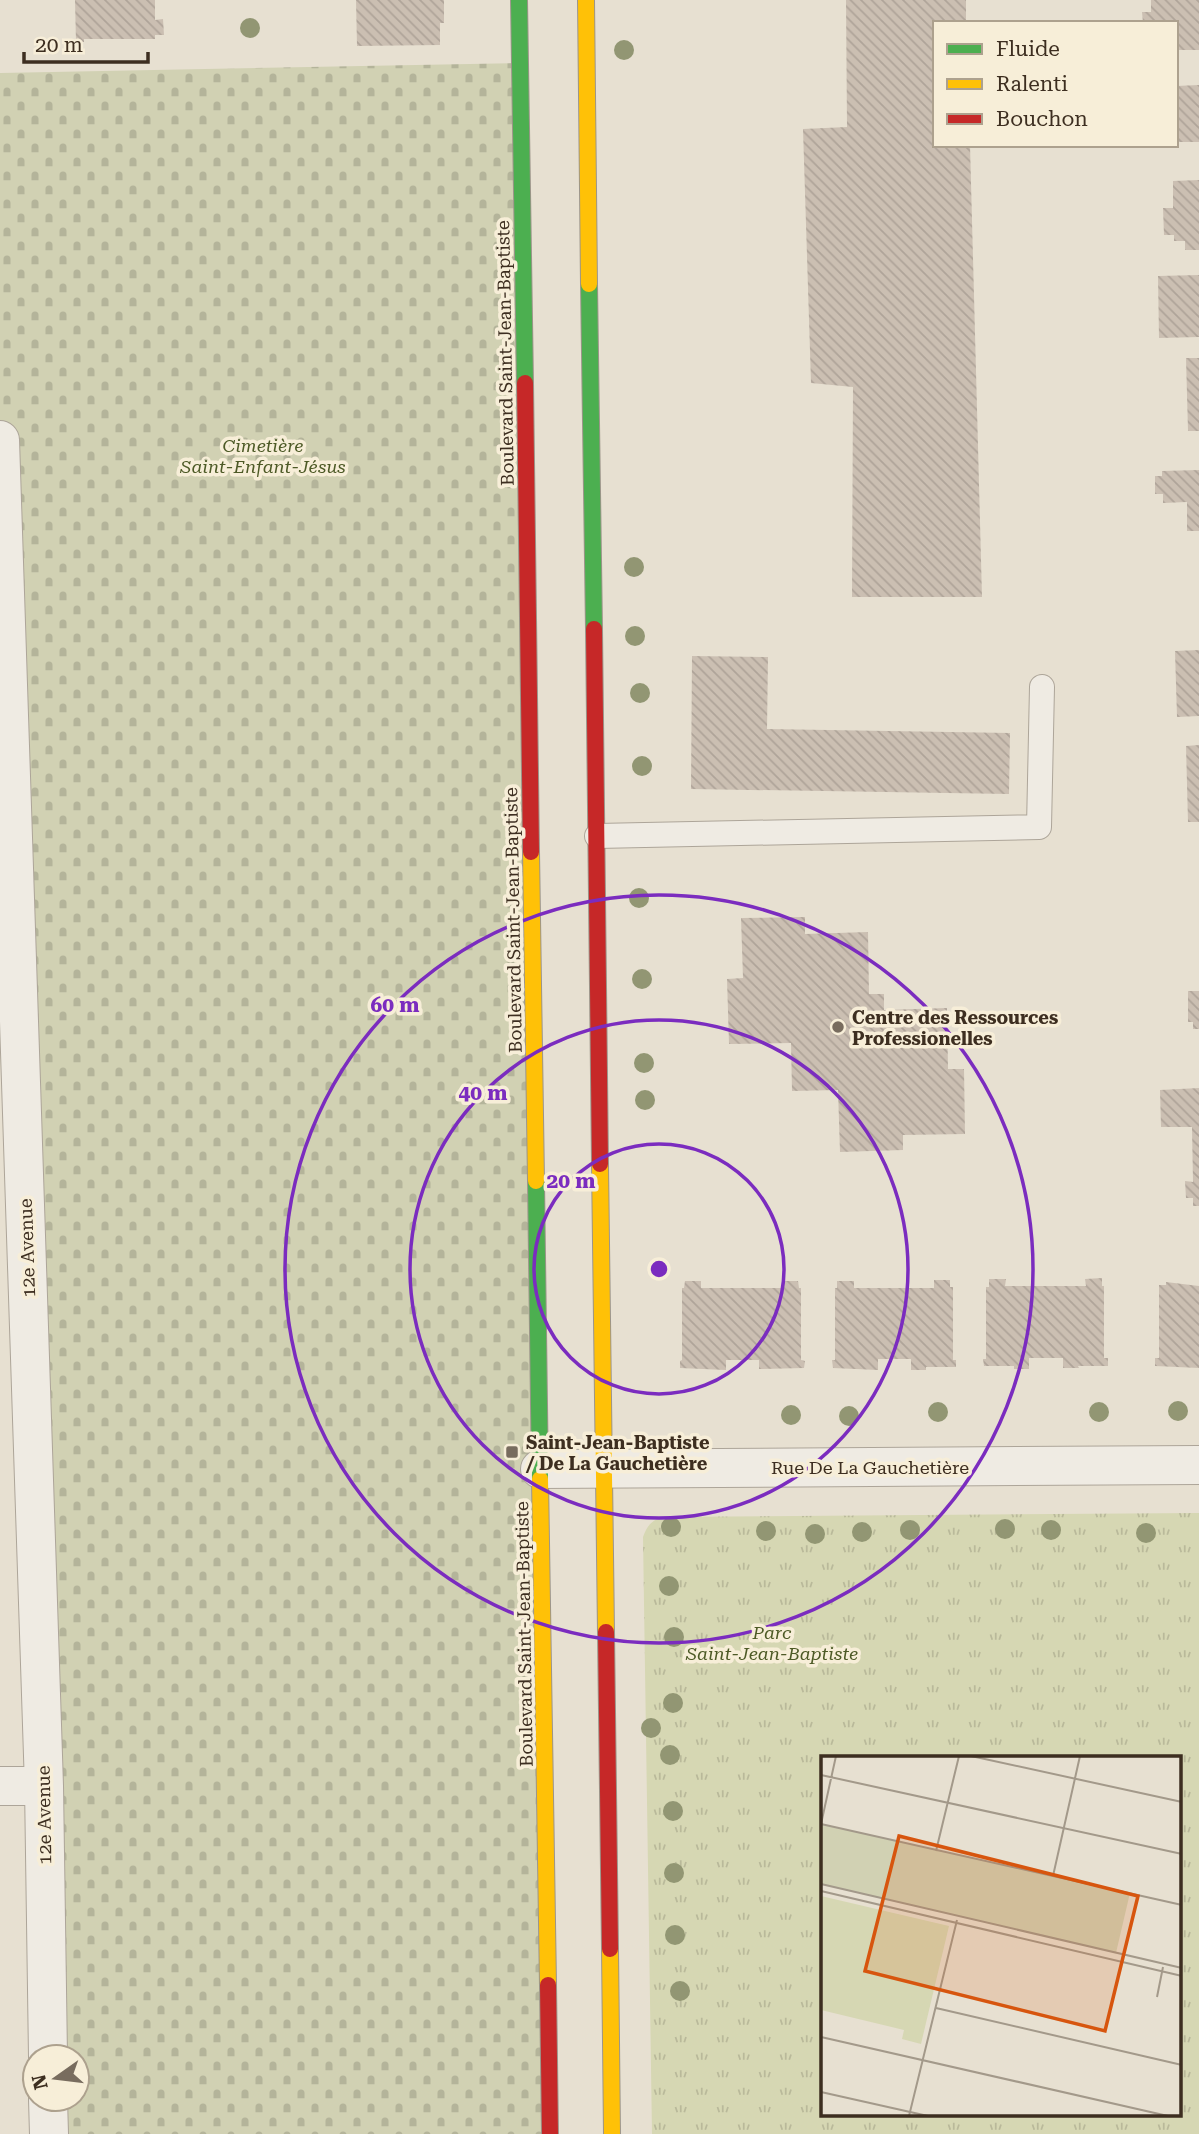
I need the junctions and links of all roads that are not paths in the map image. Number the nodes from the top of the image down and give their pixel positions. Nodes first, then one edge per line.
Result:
1 (519, 0) edge
2 (586, 0) edge
3 (0, 440) edge
4 (1042, 687) dead end
5 (6, 758) edge
6 (597, 836) junction
7 (1199, 1465) edge
8 (605, 1468) junction
9 (540, 1469) junction
10 (0, 1786) edge
11 (44, 1786) junction
12 (48, 2043) edge
13 (48, 2113) edge
14 (49, 2134) edge
15 (551, 2134) edge
16 (612, 2134) edge

1 - 9 main road, Boulevard Saint-Jean-Baptiste
2 - 6 main road
3 - 5 street, 12e Avenue
4 - 6 lane
5 - 11 street, 12e Avenue
6 - 8 main road
7 - 8 street, Rue De La Gauchetière
8 - 9 street, Rue De La Gauchetière
8 - 16 main road
9 - 15 main road, Boulevard Saint-Jean-Baptiste
10 - 11 street
11 - 12 street, 12e Avenue
13 - 14 street

